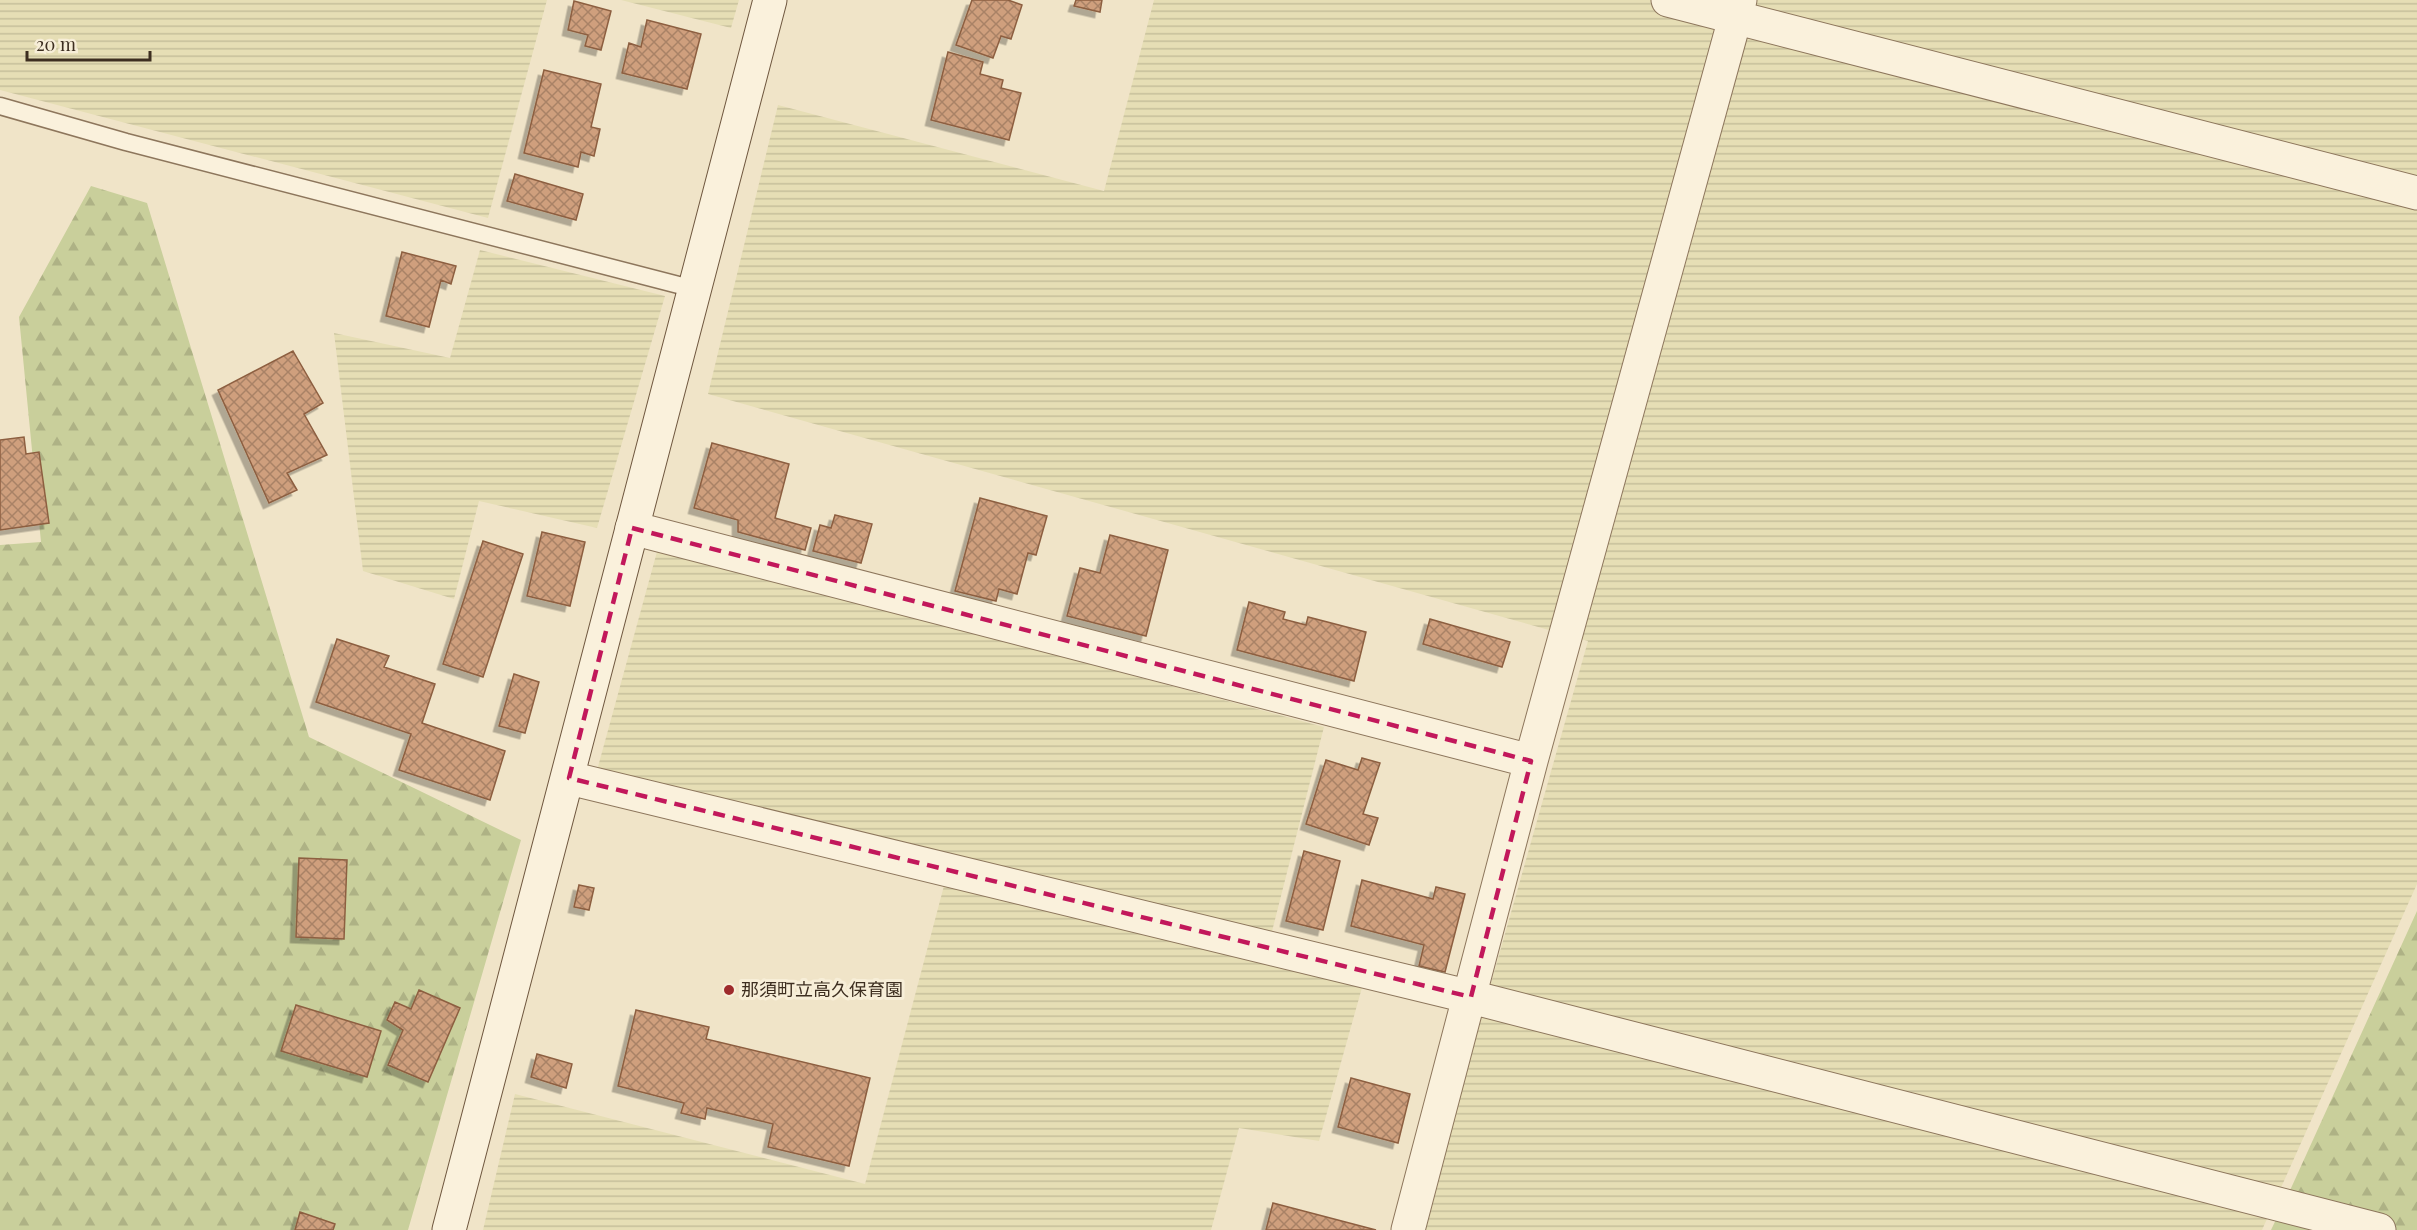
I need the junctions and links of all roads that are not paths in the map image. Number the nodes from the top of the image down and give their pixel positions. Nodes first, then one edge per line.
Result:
1 (770, 0) edge
2 (1668, 0) edge
3 (1737, 9) edge
4 (0, 106) edge
5 (2417, 193) edge
6 (694, 289) junction
7 (632, 528) junction
8 (1531, 761) junction
9 (569, 778) junction
10 (1471, 997) junction
11 (449, 1230) edge
12 (1408, 1230) edge
13 (2379, 1230) edge

1 - 6 street
2 - 3 street
3 - 5 street
3 - 8 street
4 - 6 lane
6 - 7 street
7 - 8 street
7 - 9 street
8 - 10 street
9 - 10 street
9 - 11 street
10 - 12 street
10 - 13 street

